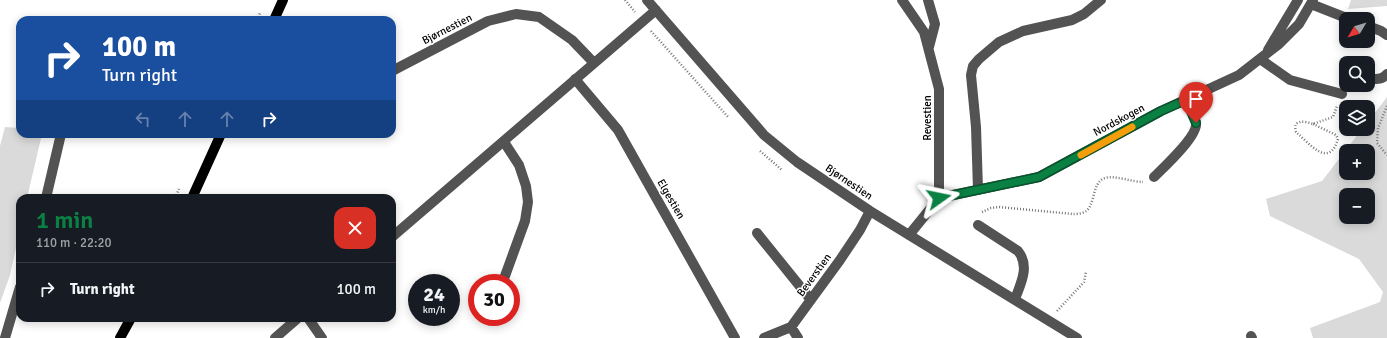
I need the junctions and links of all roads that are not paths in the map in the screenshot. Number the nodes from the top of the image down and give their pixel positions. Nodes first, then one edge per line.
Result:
1 (283, 0) edge
2 (647, 0) edge
3 (902, 0) edge
4 (928, 0) edge
5 (1100, 0) edge
6 (1298, 0) edge
7 (1312, 2) edge
8 (656, 10) junction
9 (1339, 14) edge
10 (276, 16) edge
11 (1375, 29) edge
12 (1387, 35) edge
13 (929, 49) junction
14 (1263, 57) junction
15 (594, 63) junction
16 (396, 69) edge
17 (1387, 74) edge
18 (575, 79) junction
19 (1375, 80) edge
20 (1342, 94) road end
21 (1186, 100) junction
22 (59, 138) edge
23 (219, 138) edge
24 (504, 142) junction
25 (1154, 177) road end
26 (978, 190) junction
27 (47, 194) edge
28 (194, 194) edge
29 (939, 198) junction
30 (870, 211) junction
31 (978, 224) road end
32 (758, 233) dead end
33 (396, 234) edge
34 (909, 235) junction
35 (506, 274) edge
36 (1015, 299) junction
37 (811, 300) junction
38 (16, 301) edge
39 (129, 322) edge
40 (293, 322) edge
41 (311, 322) edge
42 (791, 327) junction
43 (5, 338) edge
44 (120, 338) edge
45 (275, 338) edge
46 (322, 338) edge
47 (735, 338) edge
48 (764, 338) edge
49 (798, 338) edge
50 (1076, 338) edge

1 - 10 main road
2 - 8 street, Bjørnestien
3 - 13 street, Revestien
4 - 13 street
5 - 26 street
6 - 14 street, Nordskogen
7 - 9 street
7 - 14 street, Nordskogen
8 - 15 street
8 - 30 street, Bjørnestien
11 - 12 street
13 - 29 street, Revestien
14 - 20 street
14 - 21 street, Nordskogen
15 - 16 street, Bjørnestien
15 - 18 street
17 - 19 street
18 - 24 street
18 - 47 street, Elgestien
21 - 25 street
21 - 26 street, Nordskogen
22 - 27 street
23 - 28 main road
24 - 33 street
24 - 35 street
26 - 29 street, Nordskogen
29 - 34 street
30 - 34 street, Bjørnestien
30 - 37 street, Beverstien
31 - 36 street
32 - 37 street
34 - 36 street, Bjørnestien
36 - 50 street, Bjørnestien
37 - 42 street, Beverstien
38 - 43 street
39 - 44 main road
40 - 45 street
41 - 46 street
42 - 48 street
42 - 49 street

